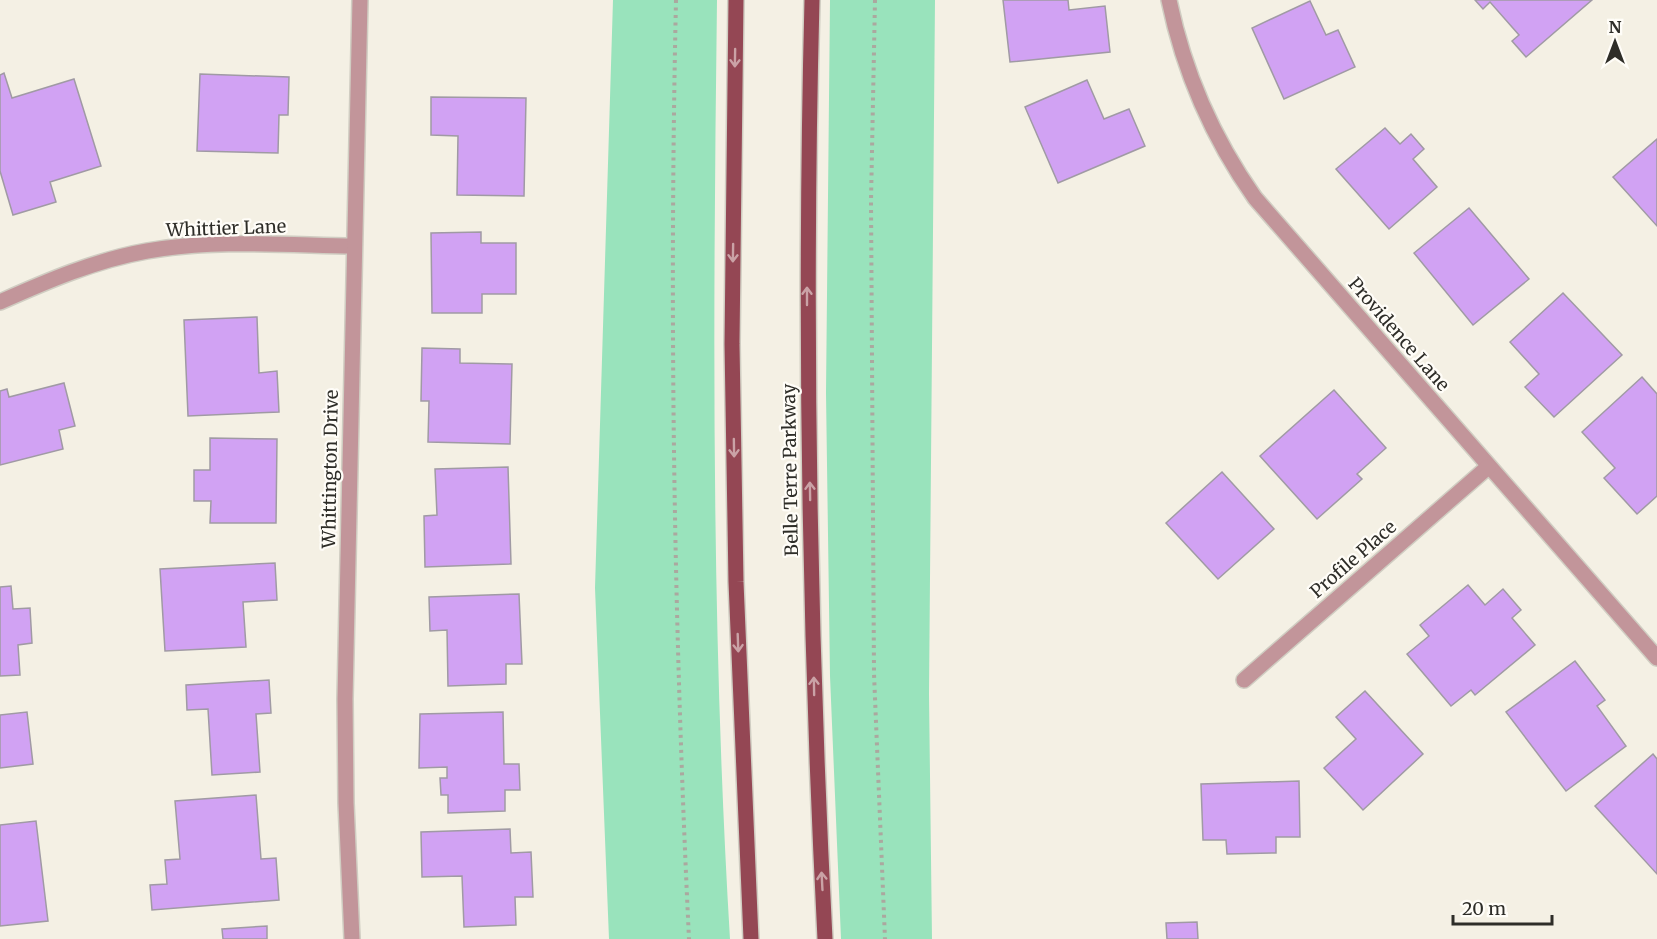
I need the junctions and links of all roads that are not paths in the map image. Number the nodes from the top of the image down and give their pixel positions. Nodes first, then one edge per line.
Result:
1 (360, 0) edge
2 (736, 0) edge
3 (812, 0) edge
4 (1169, 0) edge
5 (354, 246) junction
6 (0, 302) edge
7 (1488, 467) junction
8 (1657, 658) edge
9 (1244, 680) dead end
10 (352, 939) edge
11 (751, 939) edge
12 (825, 939) edge

1 - 5 street, Whittington Drive
2 -> 11 main road
12 -> 3 main road, Belle Terre Parkway
4 - 7 street, Providence Lane
5 - 6 street, Whittier Lane
5 - 10 street, Whittington Drive
7 - 8 street, Providence Lane
7 - 9 street, Profile Place

